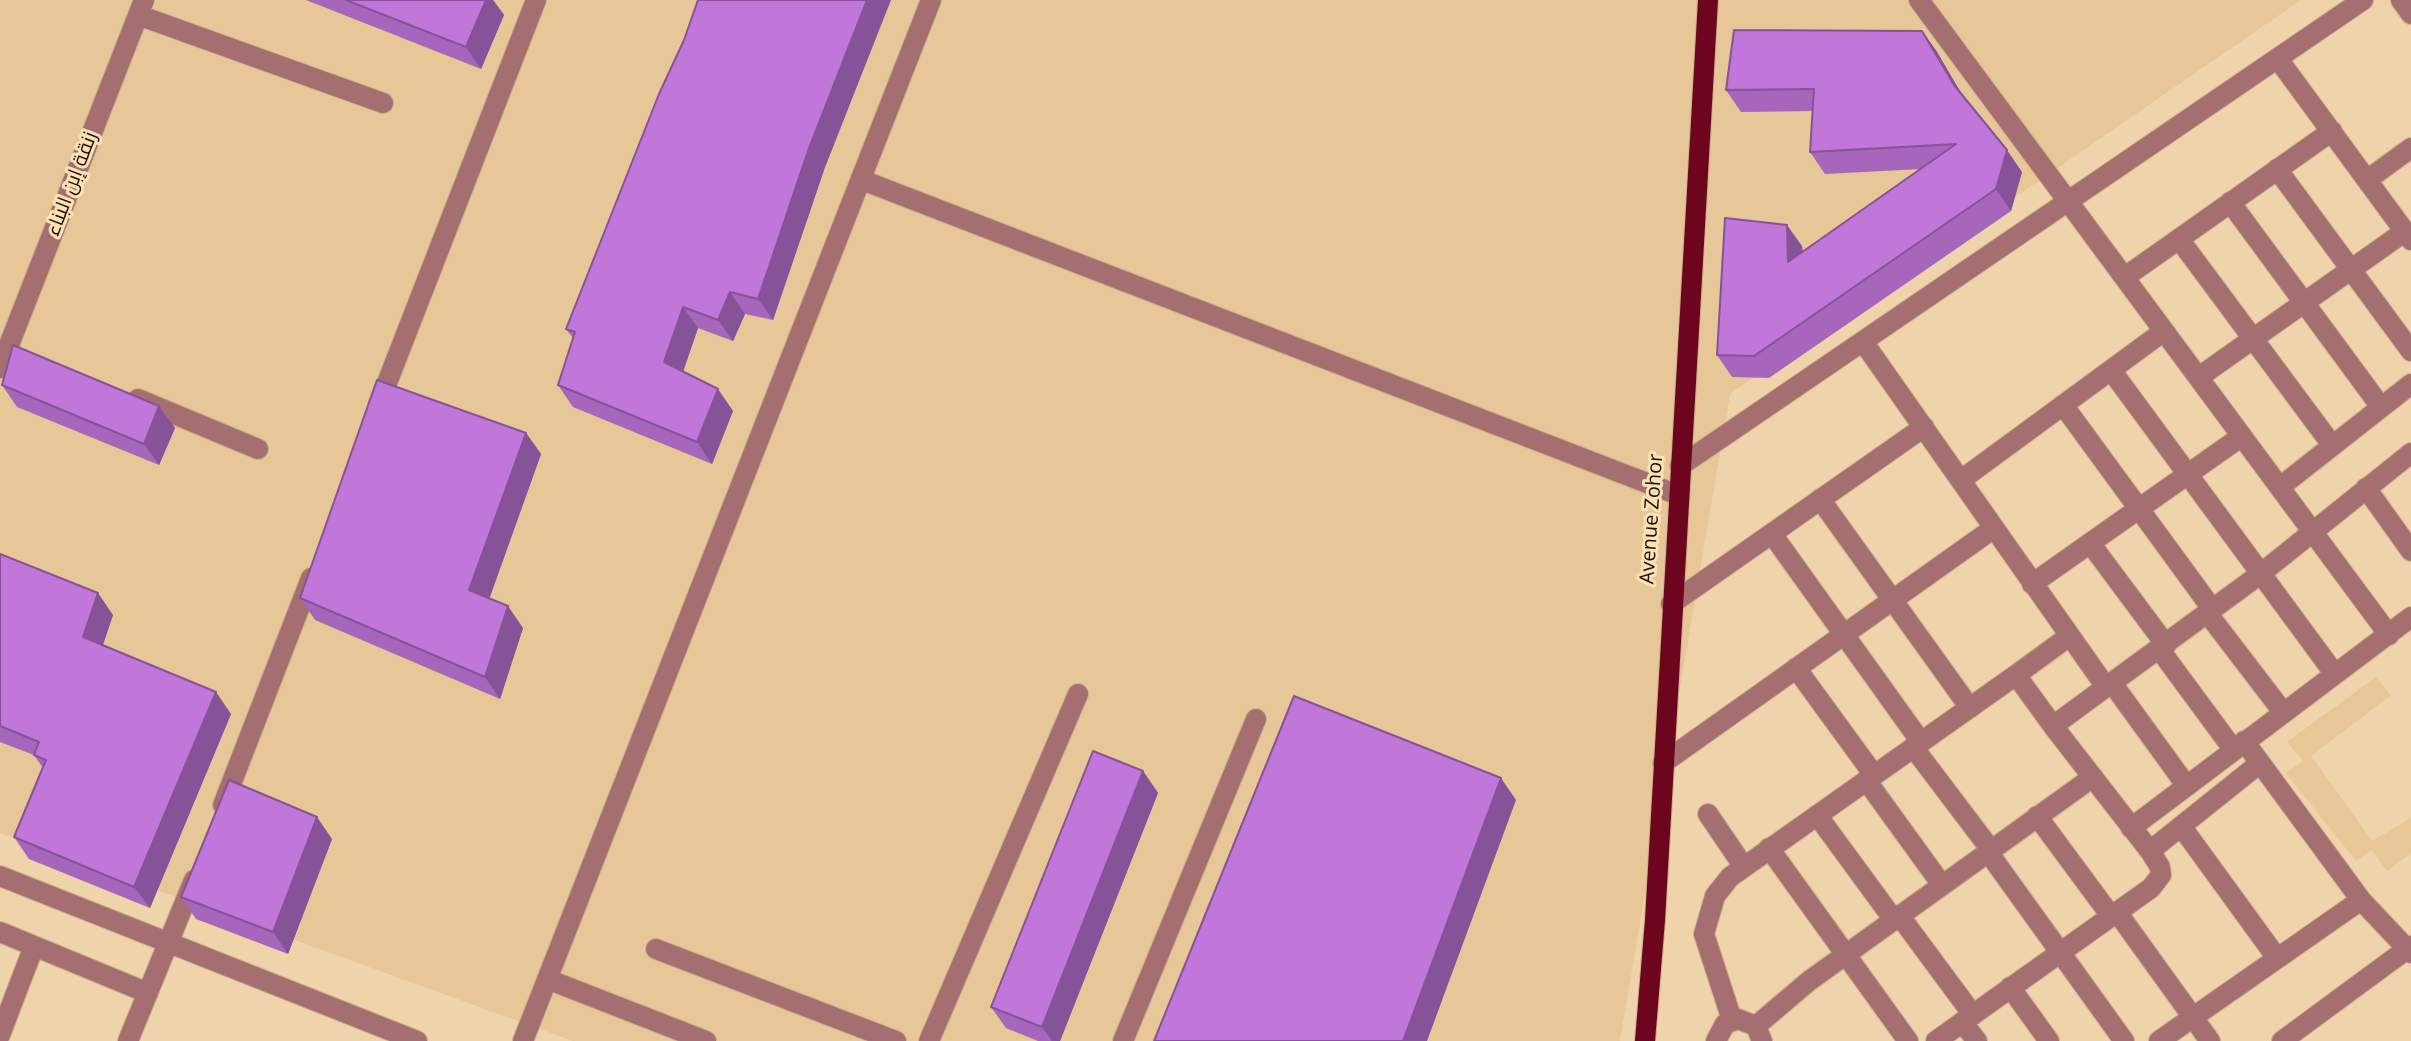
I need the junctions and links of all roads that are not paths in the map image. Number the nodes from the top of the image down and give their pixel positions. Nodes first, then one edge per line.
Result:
1 (536, 0) edge
2 (931, 0) edge
3 (1708, 0) edge
4 (1919, 0) edge
5 (2363, 0) edge
6 (2401, 0) edge
7 (141, 7) edge
8 (2411, 14) edge
9 (2278, 59) junction
10 (383, 103) dead end
11 (2332, 131) junction
12 (2411, 148) edge
13 (2277, 169) junction
14 (862, 180) junction
15 (2367, 180) junction
16 (2069, 202) junction
17 (2230, 202) junction
18 (2408, 236) edge
19 (2179, 239) junction
20 (2352, 269) junction
21 (2125, 277) junction
22 (2302, 304) junction
23 (2164, 331) junction
24 (2254, 338) junction
25 (1864, 343) junction
26 (2411, 351) edge
27 (0, 368) edge
28 (2111, 370) junction
29 (2199, 377) junction
30 (2411, 384) edge
31 (126, 393) edge
32 (2063, 405) junction
33 (2381, 407) junction
34 (370, 427) edge
35 (1924, 427) junction
36 (2242, 436) junction
37 (2332, 445) junction
38 (258, 449) dead end
39 (2411, 453) edge
40 (1680, 466) junction
41 (2187, 474) junction
42 (1961, 480) junction
43 (2280, 487) junction
44 (2366, 488) junction
45 (1678, 495) junction
46 (1820, 499) junction
47 (2139, 508) junction
48 (1994, 528) junction
49 (2312, 532) junction
50 (1772, 534) junction
51 (2090, 543) junction
52 (2411, 551) edge
53 (319, 559) edge
54 (2259, 575) junction
55 (2032, 584) junction
56 (1892, 600) junction
57 (1671, 604) junction
58 (2211, 612) junction
59 (2411, 617) edge
60 (1845, 634) junction
61 (2389, 635) junction
62 (2068, 637) junction
63 (2163, 647) junction
64 (1796, 668) junction
65 (2334, 673) junction
66 (2016, 675) junction
67 (2109, 685) junction
68 (1078, 694) dead end
69 (1970, 708) junction
70 (2283, 712) junction
71 (1256, 719) dead end
72 (2053, 726) junction
73 (1917, 744) junction
74 (2238, 745) junction
75 (1663, 763) junction
76 (2260, 763) junction
77 (2093, 777) junction
78 (1870, 778) junction
79 (2186, 785) junction
80 (1708, 814) dead end
81 (1817, 815) junction
82 (2037, 816) junction
83 (216, 824) edge
84 (2181, 826) junction
85 (2131, 828) junction
86 (1769, 848) junction
87 (1989, 851) junction
88 (2150, 851) junction
89 (204, 853) edge
90 (1744, 867) junction
91 (0, 876) edge
92 (1942, 885) junction
93 (2361, 900) junction
94 (2114, 914) junction
95 (1896, 918) junction
96 (0, 932) edge
97 (170, 941) junction
98 (34, 946) junction
99 (656, 949) dead end
100 (2409, 950) edge
101 (2059, 951) junction
102 (1846, 954) junction
103 (2277, 958) junction
104 (547, 979) junction
105 (2010, 987) junction
106 (148, 993) junction
107 (2194, 1017) junction
108 (1968, 1018) junction
109 (1732, 1020) junction
110 (1759, 1033) edge
111 (0, 1035) edge
112 (2291, 1038) edge
113 (128, 1041) edge
114 (417, 1041) edge
115 (523, 1041) edge
116 (706, 1041) edge
117 (896, 1041) edge
118 (929, 1041) edge
119 (1123, 1041) edge
120 (1645, 1041) edge
121 (1716, 1041) edge
122 (1908, 1041) edge
123 (1936, 1041) edge
124 (1977, 1041) edge
125 (2049, 1041) edge
126 (2124, 1041) edge
127 (2159, 1041) edge
128 (2210, 1041) edge

1 - 34 street
2 - 14 street
3 - 40 main road, Avenue Zohor
4 - 16 street
5 - 9 street
6 - 8 street
7 - 10 street
7 - 27 street, زنقة إبن البناء
9 - 11 street
9 - 16 street
11 - 13 street
11 - 15 street
12 - 15 street
13 - 17 street
13 - 20 street
14 - 45 street
14 - 104 street
15 - 18 street
16 - 21 street
16 - 25 street
17 - 19 street
17 - 22 street
18 - 20 street
19 - 21 street
19 - 24 street
20 - 22 street
20 - 26 street
21 - 23 street
22 - 24 street
22 - 33 street
23 - 28 street
23 - 29 street
24 - 29 street
24 - 37 street
25 - 35 street
25 - 40 street
28 - 32 street
28 - 41 street
29 - 36 street
30 - 33 street
31 - 38 street
32 - 42 street
32 - 47 street
33 - 37 street
35 - 42 street
35 - 46 street
36 - 41 street
36 - 43 street
37 - 43 street
39 - 44 street
40 - 45 main road, Avenue Zohor
41 - 47 street
41 - 54 street
42 - 48 street
43 - 49 street
44 - 49 street
44 - 52 street
45 - 57 main road, Avenue Zohor
46 - 50 street
46 - 56 street
47 - 51 street
47 - 58 street
48 - 55 street
48 - 56 street
49 - 54 street
49 - 61 street
50 - 57 street
50 - 60 street
51 - 55 street
51 - 63 street
53 - 83 street
54 - 58 street
54 - 65 street
55 - 62 street
56 - 60 street
56 - 69 street
57 - 75 main road, Avenue Zohor
58 - 63 street
58 - 70 street
59 - 61 street
60 - 64 street
60 - 73 street
61 - 65 street
62 - 66 street
62 - 67 street
63 - 67 street
63 - 74 street
64 - 75 street
64 - 78 street
65 - 70 street
66 - 69 street
66 - 72 street
67 - 72 street
67 - 79 street
68 - 118 street
69 - 73 street
70 - 74 street
71 - 119 street
72 - 77 street
73 - 78 street
73 - 87 street
74 - 76 street
74 - 79 street
75 - 120 main road, Avenue Zohor
76 - 84 street
76 - 93 street
77 - 82 street
77 - 85 street
78 - 81 street
78 - 92 street
79 - 85 street
80 - 90 street
81 - 86 street
81 - 95 street
82 - 87 street
82 - 94 street
84 - 88 street
84 - 103 street
85 - 88 street
86 - 90 street
86 - 102 street
87 - 92 street
87 - 101 street
88 - 94 street
89 - 97 street
90 - 109 street
91 - 97 street
92 - 95 street
93 - 100 street
93 - 103 street
94 - 101 street
94 - 107 street
95 - 102 street
95 - 108 street
96 - 98 street
97 - 106 street
97 - 114 street
98 - 106 street
98 - 111 street
99 - 117 street
100 - 112 street
101 - 105 street
101 - 126 street
102 - 110 street
102 - 122 street
103 - 107 street
104 - 115 street
104 - 116 street
105 - 108 street
105 - 125 street
106 - 113 street
107 - 127 street
107 - 128 street
108 - 123 street
108 - 124 street
109 - 110 street
109 - 121 street

